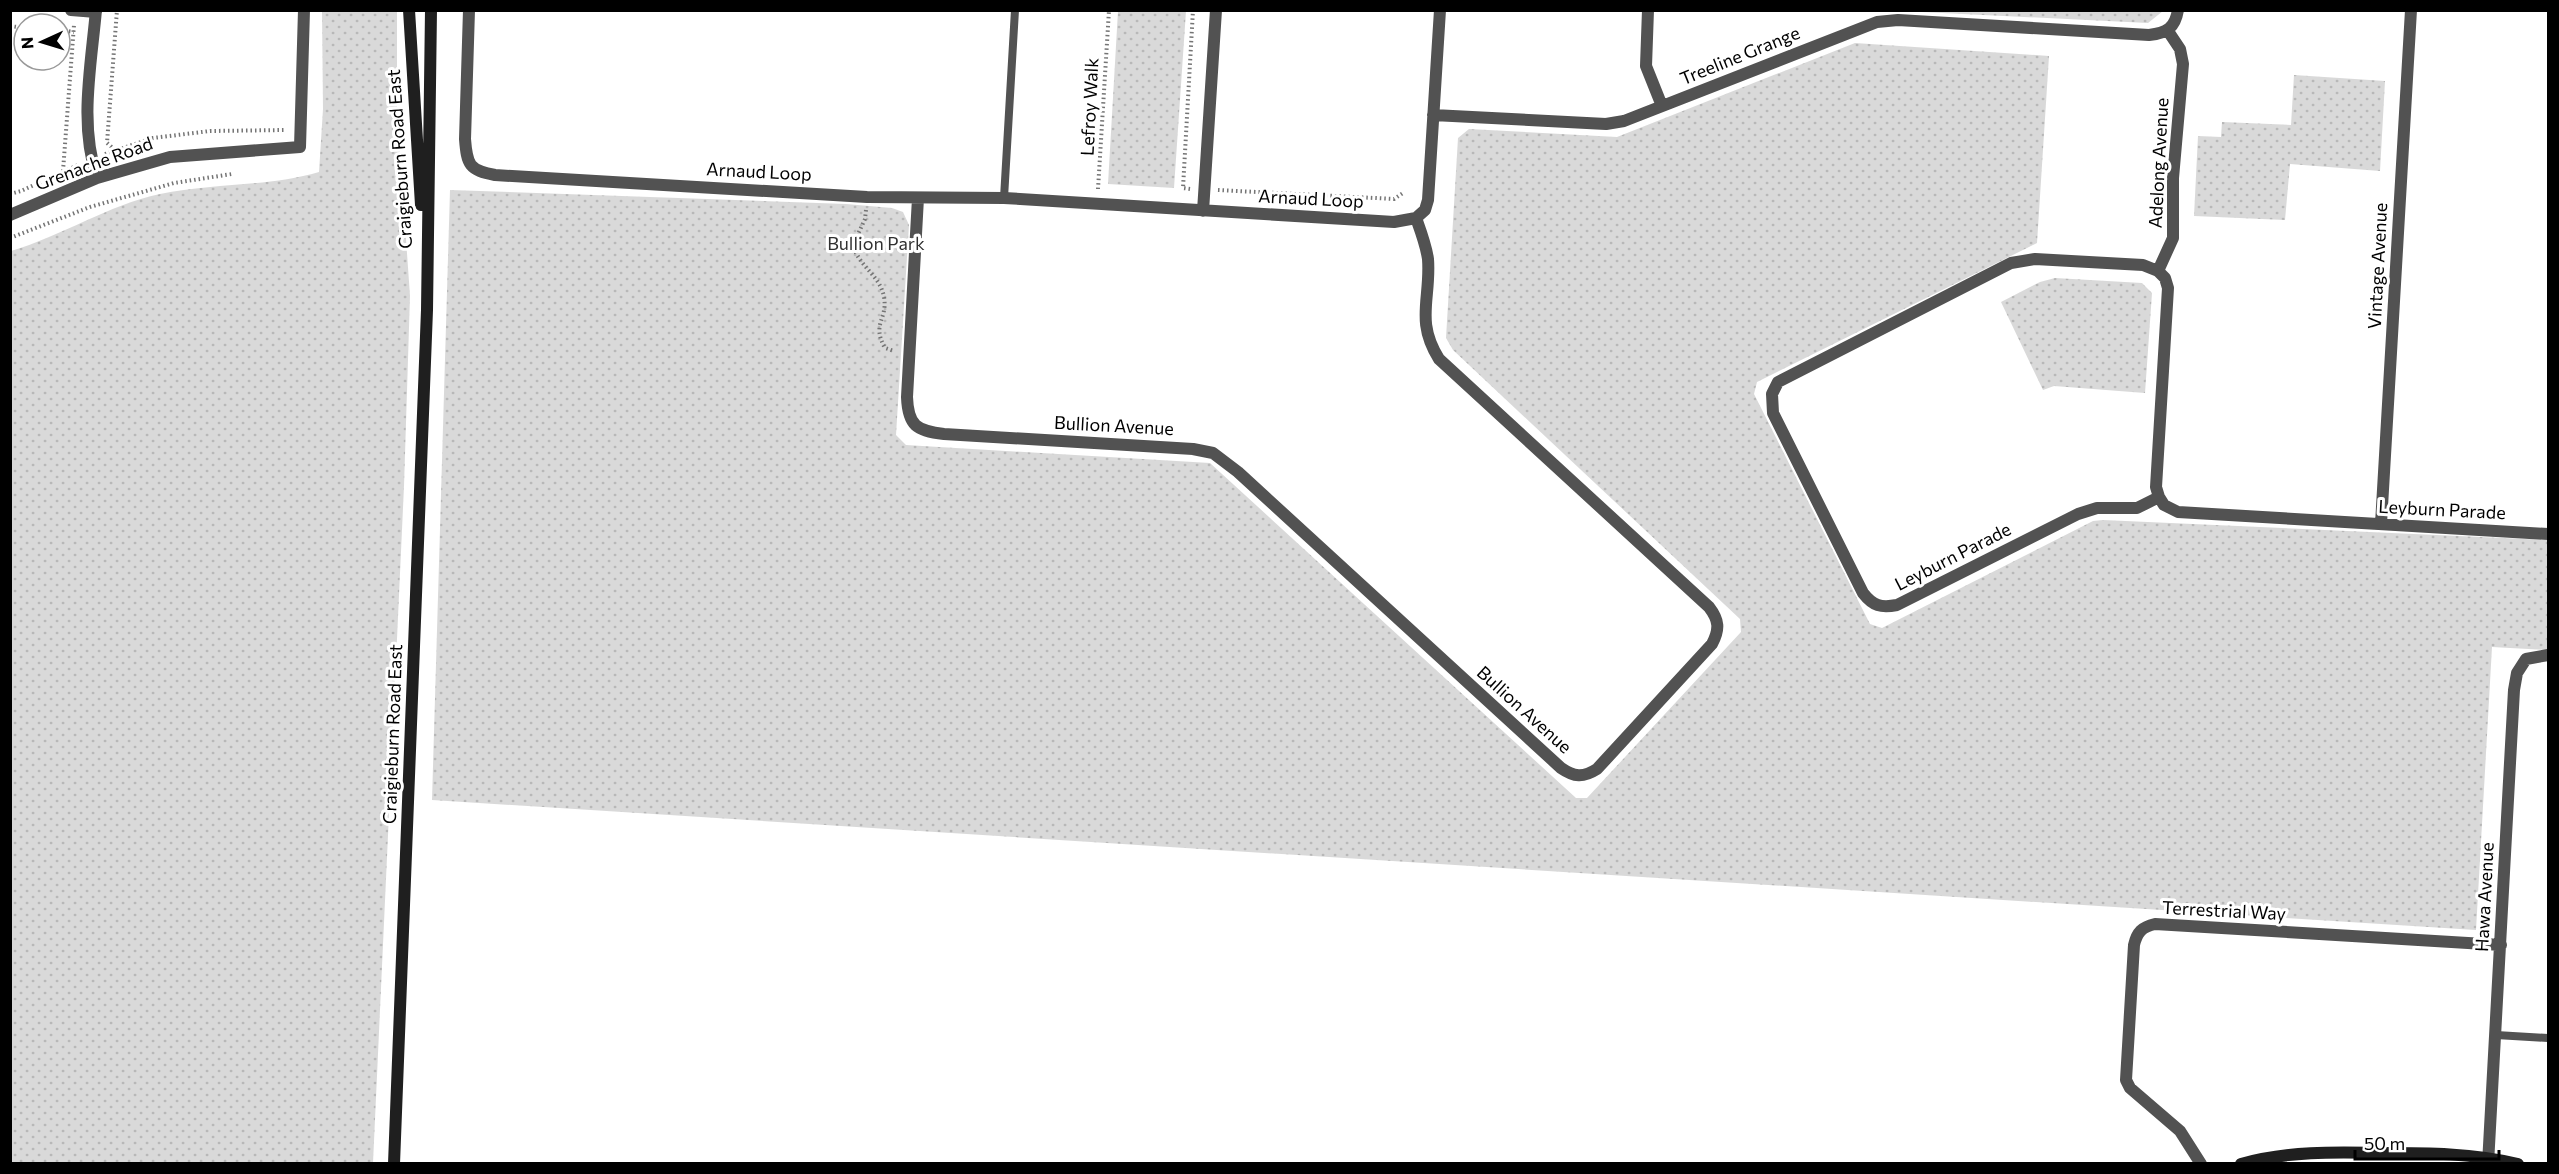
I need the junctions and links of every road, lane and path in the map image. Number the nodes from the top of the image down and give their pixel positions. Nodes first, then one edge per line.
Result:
1 (117, 10) edge
2 (304, 10) edge
3 (409, 10) edge
4 (430, 10) edge
5 (469, 10) edge
6 (1015, 10) edge
7 (1109, 10) edge
8 (1193, 10) edge
9 (1216, 10) edge
10 (1440, 10) edge
11 (1648, 10) edge
12 (2178, 10) edge
13 (2411, 10) edge
14 (73, 11) edge
15 (96, 11) edge
16 (1875, 16) edge
17 (2168, 31) junction
18 (74, 32) joint
19 (1662, 106) junction
20 (1433, 115) junction
21 (115, 150) dead end
22 (63, 171) dead end
23 (232, 174) dead end
24 (97, 178) junction
25 (1205, 189) junction
26 (1403, 193) dead end
27 (867, 196) junction
28 (918, 198) junction
29 (1005, 198) junction
30 (1097, 204) junction
31 (1203, 211) junction
32 (10, 215) edge
33 (1416, 218) junction
34 (10, 238) edge
35 (2158, 271) junction
36 (427, 305) junction
37 (910, 352) junction
38 (2158, 497) junction
39 (2381, 524) junction
40 (2548, 534) edge
41 (2548, 656) edge
42 (2500, 945) junction
43 (2496, 1035) junction
44 (2548, 1038) edge
45 (2381, 1158) edge
46 (2488, 1161) edge
47 (394, 1164) edge
48 (2201, 1164) edge
49 (2241, 1164) edge
50 (2518, 1164) edge

1 - 21 path
2 - 24 street, Grenache Road
3 - 36 main road, Craigieburn Road East
4 - 36 main road, Craigieburn Road East
5 - 27 street, Arnaud Loop
6 - 29 lane
7 - 30 path, Lefroy Walk
8 - 25 path
9 - 25 street
10 - 20 street
11 - 19 street
12 - 17 street
13 - 39 street, Vintage Avenue
14 - 15 street
14 - 18 path
15 - 24 street
16 - 17 street, Treeline Grange
16 - 19 street, Treeline Grange
17 - 35 street, Adelong Avenue
18 - 22 path
19 - 20 street, Treeline Grange
20 - 33 street
23 - 34 path
24 - 32 street, Grenache Road
25 - 26 path
25 - 31 street
27 - 28 street, Arnaud Loop
27 - 37 path
28 - 29 street, Arnaud Loop
28 - 37 street, Bullion Avenue
29 - 30 street, Arnaud Loop
30 - 31 street, Arnaud Loop
31 - 33 street, Arnaud Loop
33 - 37 street, Bullion Avenue
35 - 38 street
35 - 38 street, Leyburn Parade
36 - 47 main road, Craigieburn Road East
38 - 39 street, Leyburn Parade
39 - 40 street, Leyburn Parade
41 - 42 street, Hawa Avenue
42 - 43 street, Hawa Avenue
42 - 48 street, Terrestrial Way
43 - 44 lane
43 - 46 street, Hawa Avenue
45 - 46 main road
45 - 49 main road
46 - 50 main road

